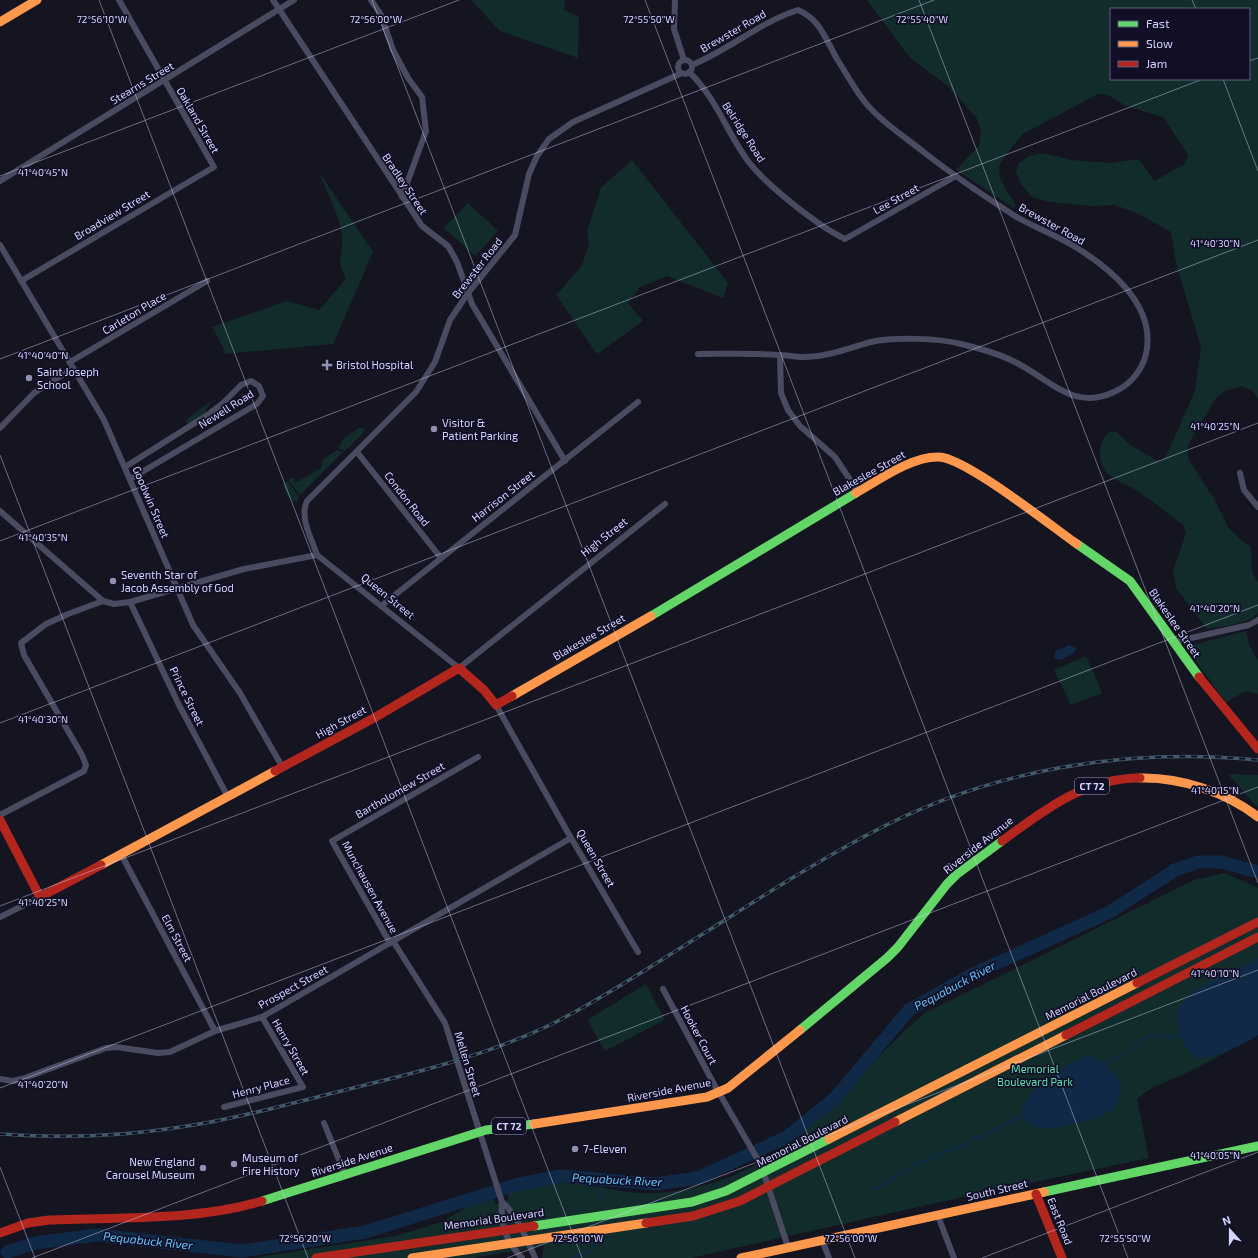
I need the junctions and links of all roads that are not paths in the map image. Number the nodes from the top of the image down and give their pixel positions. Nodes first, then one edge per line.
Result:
1 (37, 0) edge
2 (119, 0) edge
3 (273, 0) edge
4 (294, 0) edge
5 (371, 0) edge
6 (675, 0) edge
7 (279, 10) junction
8 (0, 22) edge
9 (684, 60) junction
10 (692, 65) junction
11 (690, 72) junction
12 (682, 73) junction
13 (164, 81) junction
14 (214, 167) joint
15 (956, 176) junction
16 (0, 181) edge
17 (402, 197) junction
18 (845, 240) joint
19 (0, 245) edge
20 (21, 281) junction
21 (207, 281) dead end
22 (468, 293) junction
23 (698, 354) dead end
24 (780, 355) junction
25 (72, 365) junction
26 (638, 402) dead end
27 (0, 428) edge
28 (358, 452) junction
29 (565, 461) junction
30 (125, 467) junction
31 (1240, 474) dead end
32 (130, 479) junction
33 (858, 492) junction
34 (666, 504) dead end
35 (1258, 506) edge
36 (0, 511) edge
37 (317, 555) junction
38 (441, 558) junction
39 (177, 588) junction
40 (103, 601) junction
41 (130, 602) junction
42 (381, 606) junction
43 (1258, 620) edge
44 (1173, 642) junction
45 (459, 668) junction
46 (496, 705) junction
47 (1258, 749) edge
48 (478, 757) dead end
49 (283, 768) junction
50 (228, 798) junction
51 (0, 815) edge
52 (1258, 817) edge
53 (0, 820) edge
54 (571, 838) junction
55 (332, 841) joint
56 (121, 854) junction
57 (40, 897) junction
58 (0, 917) edge
59 (1258, 922) edge
60 (1258, 937) edge
61 (392, 942) junction
62 (638, 952) dead end
63 (663, 989) dead end
64 (262, 1017) junction
65 (215, 1030) junction
66 (0, 1079) edge
67 (303, 1087) joint
68 (719, 1092) junction
69 (224, 1108) dead end
70 (324, 1123) dead end
71 (478, 1132) junction
72 (1258, 1148) edge
73 (763, 1174) junction
74 (345, 1175) junction
75 (767, 1187) junction
76 (1036, 1194) junction
77 (502, 1202) junction
78 (938, 1216) junction
79 (520, 1227) junction
80 (504, 1229) junction
81 (0, 1233) edge
82 (822, 1240) junction
83 (528, 1242) junction
84 (509, 1245) junction
85 (788, 1247) junction
86 (316, 1258) edge
87 (412, 1258) edge
88 (522, 1258) edge
89 (535, 1258) edge
90 (741, 1258) edge
91 (829, 1258) edge
92 (954, 1258) edge
93 (1062, 1258) edge

1 - 8 main road
2 - 13 street, Oakland Street
3 - 7 street, Bradley Street
4 - 7 street, Stearns Street
5 - 17 street
6 - 9 street
7 - 13 street, Stearns Street
7 - 17 street, Bradley Street
9 - 10 street
9 - 12 street
10 - 11 street
10 - 15 street, Brewster Road
11 - 12 street
11 - 18 street, Belridge Road
12 - 22 street, Brewster Road
13 - 14 street, Oakland Street
13 - 16 street, Stearns Street
14 - 20 street, Broadview Street
15 - 18 street, Lee Street
15 - 24 street, Brewster Road
17 - 22 street, Bradley Street
19 - 20 street, Goodwin Street
20 - 25 street, Goodwin Street
21 - 25 street, Carleton Place
22 - 28 street, Brewster Road
22 - 29 street, Bradley Street
23 - 24 street, Brewster Road
24 - 33 street
25 - 27 street, Carleton Place
25 - 30 street, Goodwin Street
26 - 29 street, Harrison Street
28 - 37 street, Brewster Road
28 - 38 street, Condon Road
29 - 38 street, Harrison Street
30 - 32 street, Goodwin Street
30 - 32 street, Newell Road
31 - 35 street
32 - 39 street, Goodwin Street
33 - 44 main road, Blakeslee Street
33 - 46 main road, Blakeslee Street
34 - 45 street, High Street
36 - 40 street
37 - 39 street
37 - 42 street, Queen Street
38 - 42 street, Harrison Street
39 - 41 street
39 - 49 street, Goodwin Street
40 - 41 street
40 - 51 street
41 - 50 street, Prince Street
42 - 45 street, Queen Street
43 - 44 street
44 - 47 main road, Blakeslee Street
45 - 46 main road, Queen Street
45 - 49 main road, High Street
46 - 54 street, Queen Street
48 - 55 street, Bartholomew Street
49 - 50 main road, High Street
50 - 56 main road, High Street
52 - 68 main road, Riverside Avenue / CT 72
53 - 57 main road
54 - 61 street, Prospect Street
54 - 62 street, Queen Street
55 - 61 street, Munchausen Avenue
56 - 57 main road, High Street
56 - 65 street, Elm Street
57 - 58 street, High Street
59 - 73 main road, Memorial Boulevard
60 - 75 main road
61 - 64 street, Prospect Street
61 - 71 street, Mellen Street
63 - 68 street, Hooker Court
64 - 65 street, Prospect Street
64 - 67 street, Henry Street
65 - 66 street, Prospect Street
67 - 69 street, Henry Place
68 - 71 main road, Riverside Avenue / CT 72
68 - 73 street, Hooker Court
70 - 74 street
71 - 74 main road, Riverside Avenue / CT 72
71 - 77 street, Mellen Street
72 - 76 main road, South Street
73 - 75 street, Hooker Court
73 - 79 main road, Memorial Boulevard
74 - 81 main road, Riverside Avenue / CT 72
75 - 83 main road
75 - 85 street, Hooker Court
76 - 78 main road, South Street
76 - 93 main road, East Road
77 - 79 street, Mellen Street
77 - 80 street, Mellen Street
78 - 82 main road, South Street
78 - 92 street
79 - 80 main road, Memorial Boulevard
79 - 83 street, Mellen Street
80 - 84 street, Mellen Street
80 - 86 main road, Memorial Boulevard
82 - 85 main road, South Street
82 - 91 street
83 - 84 main road
83 - 89 street, Mellen Street
84 - 87 main road
84 - 88 street, Mellen Street
85 - 90 main road, South Street

